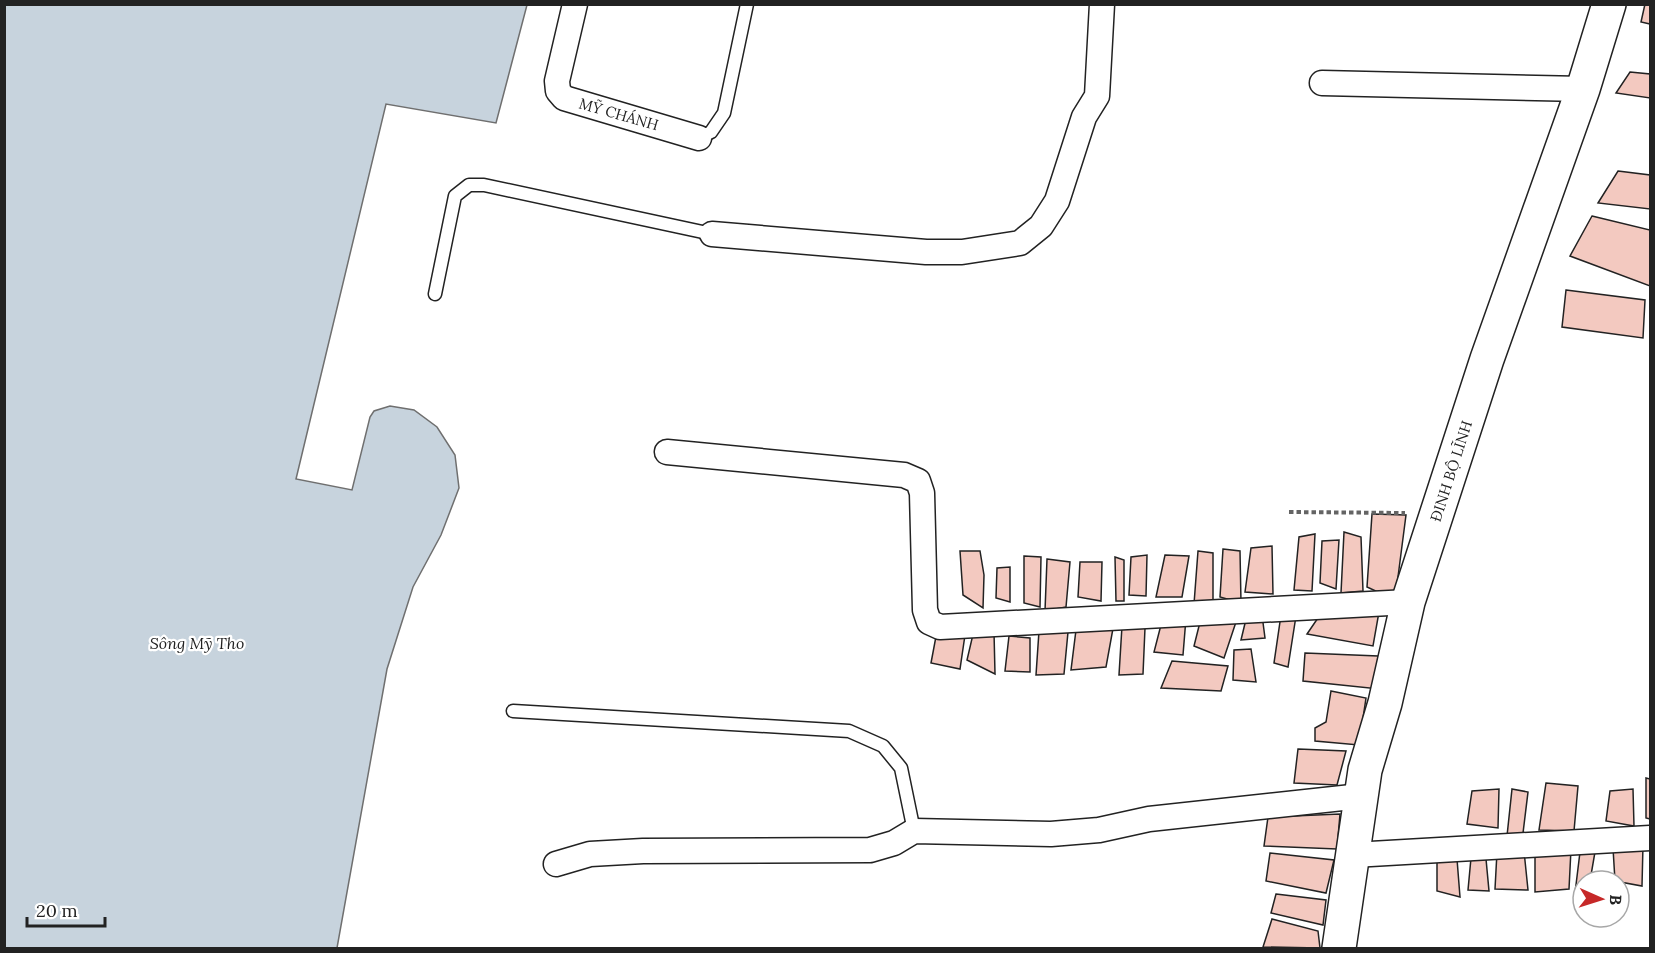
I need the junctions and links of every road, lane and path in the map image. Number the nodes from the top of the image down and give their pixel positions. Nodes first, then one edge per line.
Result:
1 (575, 4) edge
2 (747, 4) edge
3 (1102, 4) edge
4 (1609, 4) edge
5 (1322, 84) dead end
6 (1583, 89) junction
7 (699, 138) joint
8 (712, 234) joint
9 (435, 294) dead end
10 (667, 452) dead end
11 (1289, 512) dead end
12 (1438, 514) junction
13 (1408, 602) junction
14 (513, 711) dead end
15 (1361, 796) junction
16 (914, 831) junction
17 (1650, 838) edge
18 (1353, 855) junction
19 (555, 864) dead end
20 (1339, 948) edge

1 - 7 street, MỸ CHÁNH
2 - 7 lane
3 - 8 street
4 - 6 main road, ĐINH BỘ LĨNH
5 - 6 street
6 - 12 main road, ĐINH BỘ LĨNH
8 - 9 lane
10 - 13 street
11 - 12 path
12 - 13 main road, ĐINH BỘ LĨNH
13 - 15 main road, ĐINH BỘ LĨNH
14 - 16 lane
15 - 16 street
15 - 18 main road, ĐINH BỘ LĨNH
16 - 19 street
17 - 18 street
18 - 20 main road, ĐINH BỘ LĨNH

